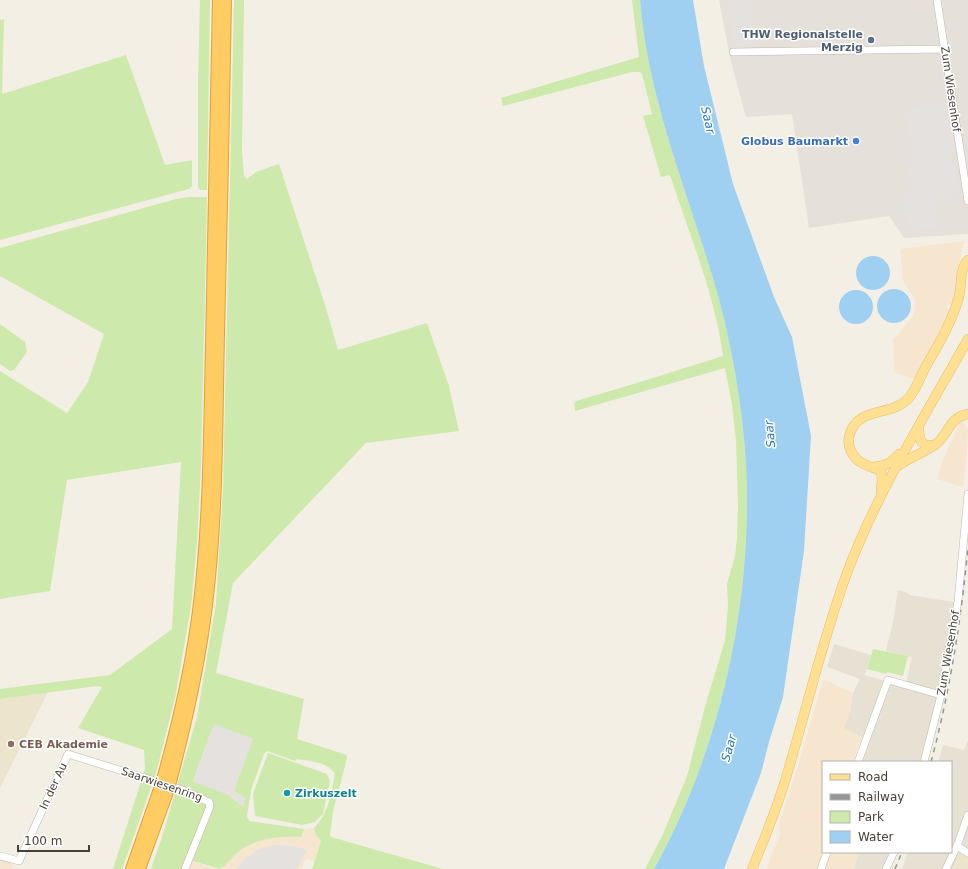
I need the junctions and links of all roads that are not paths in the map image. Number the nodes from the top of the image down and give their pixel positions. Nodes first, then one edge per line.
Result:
1 (218, 0) edge
2 (226, 0) edge
3 (937, 0) edge
4 (945, 49) junction
5 (733, 52) dead end
6 (218, 180) junction
7 (968, 201) edge
8 (968, 260) edge
9 (968, 339) edge
10 (968, 414) edge
11 (919, 425) junction
12 (934, 445) junction
13 (907, 446) junction
14 (871, 467) junction
15 (894, 470) junction
16 (968, 494) edge
17 (880, 496) junction
18 (941, 695) junction
19 (68, 754) joint
20 (858, 761) edge
21 (924, 761) edge
22 (162, 794) junction
23 (968, 815) edge
24 (150, 843) junction
25 (957, 846) junction
26 (827, 853) edge
27 (894, 853) edge
28 (968, 853) edge
29 (0, 856) edge
30 (130, 869) edge
31 (140, 869) edge
32 (146, 869) edge
33 (185, 869) edge
34 (752, 869) edge
35 (821, 869) edge
36 (886, 869) edge
37 (946, 869) edge

1 - 6 highway
2 - 6 highway
3 - 4 street, Zum Wiesenhof
4 - 5 street
4 - 7 street, Zum Wiesenhof
6 - 22 highway, bridge
8 - 14 main road
9 - 11 main road
10 - 12 main road
11 - 12 main road
11 - 13 main road
12 - 15 main road
13 - 14 main road
13 - 15 main road
14 - 17 main road
15 - 17 main road
16 - 18 street, Zum Wiesenhof
17 - 34 main road
18 - 20 street
18 - 21 street, Zum Wiesenhof
19 - 29 street, In der Au
19 - 33 street, Saarwiesenring
22 - 24 highway
22 - 30 highway
23 - 25 street
24 - 31 highway
24 - 32 highway
25 - 28 street
25 - 37 street
26 - 35 street
27 - 36 street

